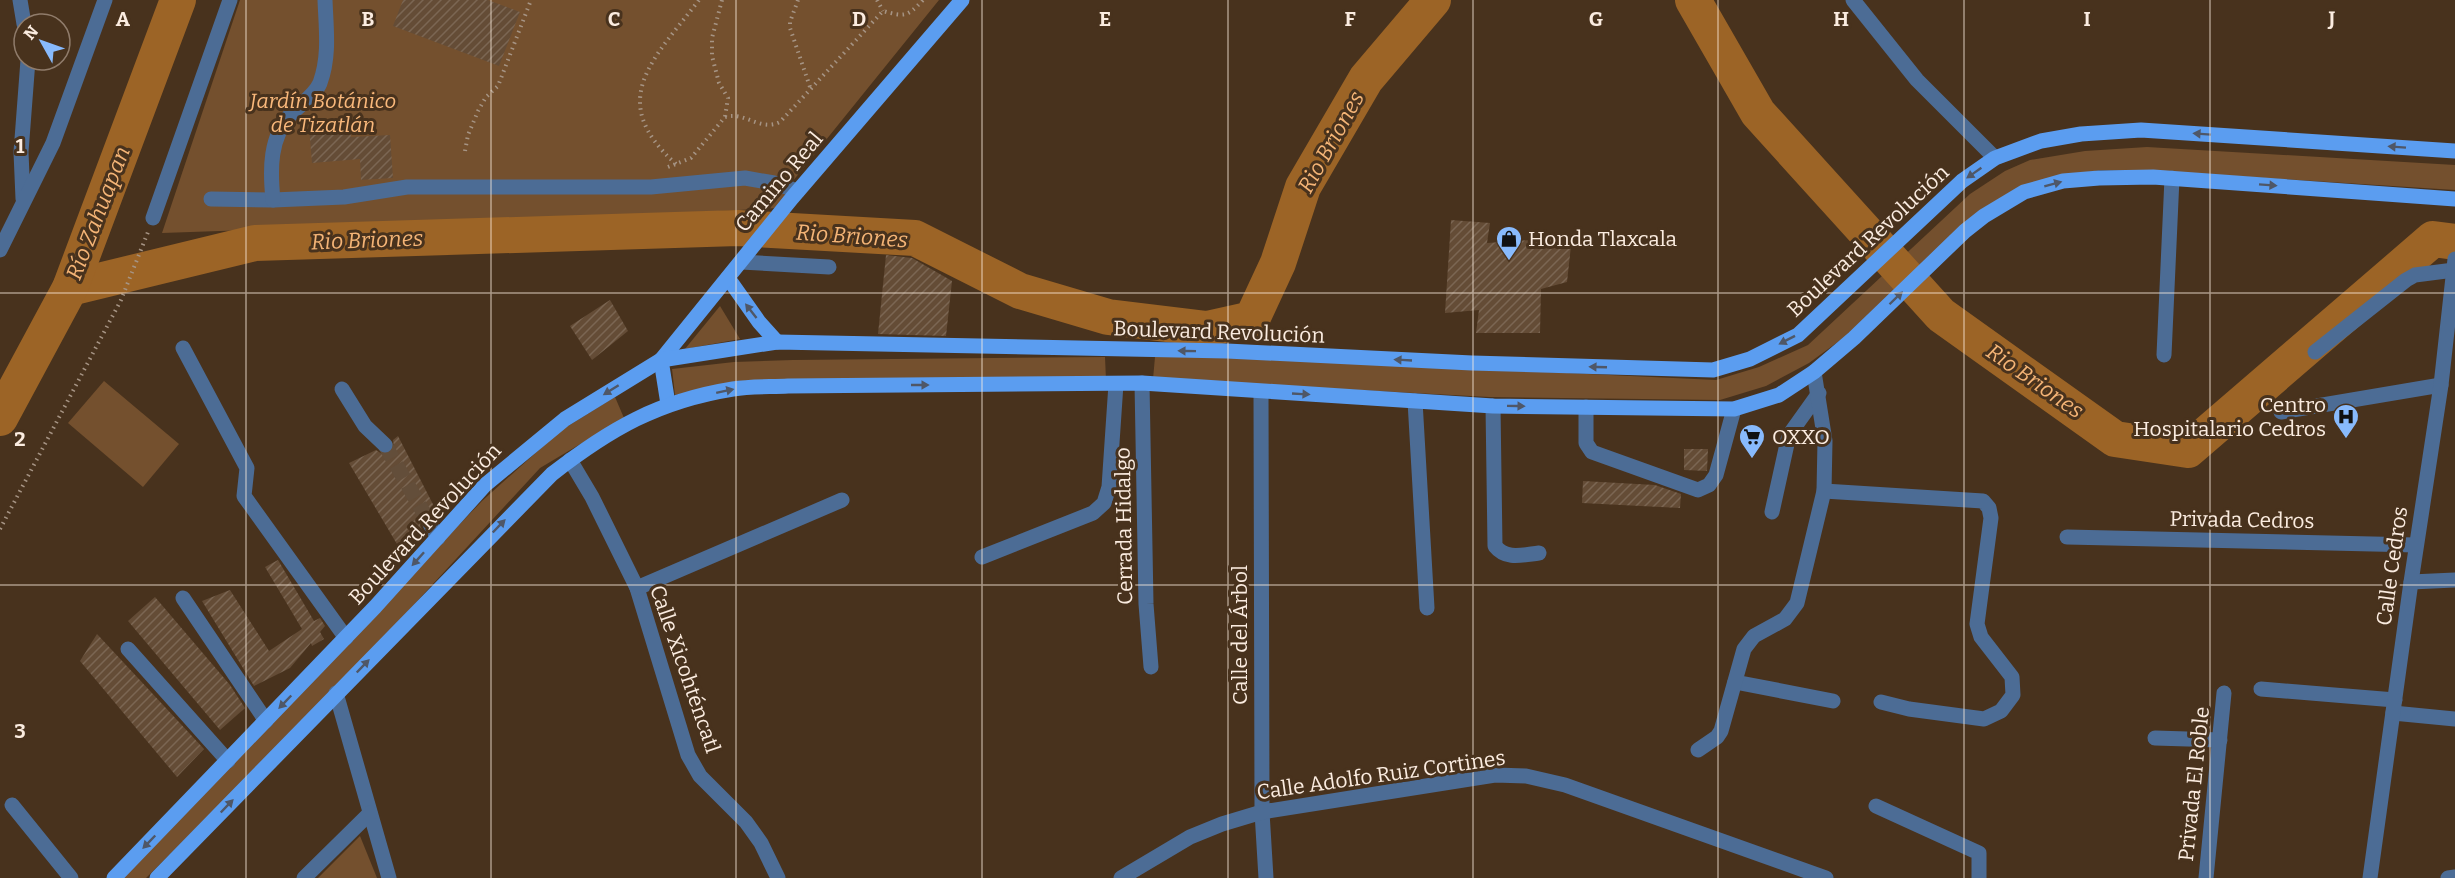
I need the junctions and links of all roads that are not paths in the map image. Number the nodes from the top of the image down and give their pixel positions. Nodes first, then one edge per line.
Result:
1 (105, 0) edge
2 (230, 0) edge
3 (325, 0) edge
4 (962, 0) edge
5 (1852, 0) edge
6 (27, 72) edge
7 (2455, 151) edge
8 (1995, 158) junction
9 (2172, 178) junction
10 (795, 194) junction
11 (211, 199) dead end
12 (2455, 199) edge
13 (273, 200) junction
14 (23, 202) junction
15 (153, 218) road end
16 (0, 250) edge
17 (746, 255) junction
18 (2455, 263) edge
19 (828, 267) dead end
20 (728, 278) junction
21 (777, 342) junction
22 (183, 348) dead end
23 (2315, 352) dead end
24 (2164, 355) dead end
25 (661, 360) junction
26 (1814, 372) junction
27 (1116, 384) junction
28 (1142, 384) junction
29 (2441, 385) junction
30 (342, 389) dead end
31 (1261, 392) junction
32 (1819, 393) junction
33 (1415, 401) junction
34 (668, 404) junction
35 (1493, 406) junction
36 (1586, 407) junction
37 (1734, 409) junction
38 (2281, 412) dead end
39 (384, 445) tunnel mouth
40 (570, 460) junction
41 (1824, 491) junction
42 (842, 500) dead end
43 (1772, 512) dead end
44 (2067, 537) dead end
45 (2416, 545) junction
46 (1539, 553) dead end
47 (982, 557) dead end
48 (2455, 580) edge
49 (2410, 582) junction
50 (636, 588) junction
51 (183, 598) dead end
52 (1428, 608) dead end
53 (346, 638) junction
54 (128, 649) dead end
55 (1151, 667) dead end
56 (1735, 682) junction
57 (2261, 689) dead end
58 (336, 693) junction
59 (2224, 693) dead end
60 (1833, 701) dead end
61 (1881, 702) dead end
62 (2394, 706) junction
63 (2455, 719) edge
64 (266, 722) junction
65 (2155, 738) dead end
66 (2220, 740) junction
67 (1698, 750) dead end
68 (228, 760) junction
69 (12, 805) dead end
70 (1876, 806) dead end
71 (1262, 812) junction
72 (370, 813) junction
73 (2455, 877) edge
74 (71, 878) edge
75 (114, 878) edge
76 (157, 878) edge
77 (304, 878) edge
78 (389, 878) edge
79 (778, 878) edge
80 (1121, 878) edge
81 (1266, 878) edge
82 (1826, 878) edge
83 (1979, 878) edge
84 (2206, 878) edge
85 (2370, 878) edge
86 (2448, 878) edge

1 - 14 street
2 - 15 street
3 - 13 street
4 - 10 main road, Camino Real
5 - 8 street
6 - 14 street
7 -> 8 main road, Boulevard Revolución
8 -> 21 main road, Boulevard Revolución
9 -> 12 main road
9 - 24 street
26 -> 9 main road
10 - 13 street
10 - 17 main road, Camino Real
11 - 13 street
14 - 16 street
17 - 19 street
17 - 20 main road, Camino Real
18 - 23 street
18 - 29 street, Calle Cedros
21 -> 20 main road
20 - 25 main road, Camino Real
21 - 25 main road, Boulevard Revolución
22 - 53 street
25 - 34 main road
25 -> 53 main road, Boulevard Revolución
26 - 32 street
26 - 37 main road
27 - 28 main road
34 -> 27 main road
27 - 47 street, Cerrada Hidalgo
28 - 31 main road
28 - 55 street, Cerrada Hidalgo
29 - 38 street
29 - 45 street, Calle Cedros
30 - 39 street
31 -> 33 main road
31 - 71 street, Calle del Árbol
32 - 41 street
32 - 43 street
33 - 35 main road
33 - 52 street
34 - 40 main road
35 -> 36 main road
35 - 46 street
36 - 37 main road
36 - 37 street
40 - 50 street, Calle Xicohténcatl
58 -> 40 main road
41 - 56 street
41 - 61 street
42 - 50 street
44 - 45 street, Privada Cedros
45 - 49 street, Calle Cedros
48 - 49 street
49 - 62 street, Calle Cedros
50 - 79 street, Calle Xicohténcatl
51 - 64 street
53 -> 64 main road, Boulevard Revolución
54 - 68 street
56 - 60 street
56 - 67 street
57 - 62 street
58 - 72 street
76 -> 58 main road
59 - 66 street, Privada El Roble
62 - 63 street
62 - 85 street, Calle Cedros
64 - 68 main road, Boulevard Revolución
65 - 66 street
66 - 84 street, Privada El Roble
68 -> 75 main road, Boulevard Revolución
69 - 74 street
70 - 83 street
71 - 80 street, Calle Adolfo Ruiz Cortines
71 - 81 street, Calle del Árbol
71 - 82 street, Calle Adolfo Ruiz Cortines
72 - 77 street
72 - 78 street
73 - 86 street

